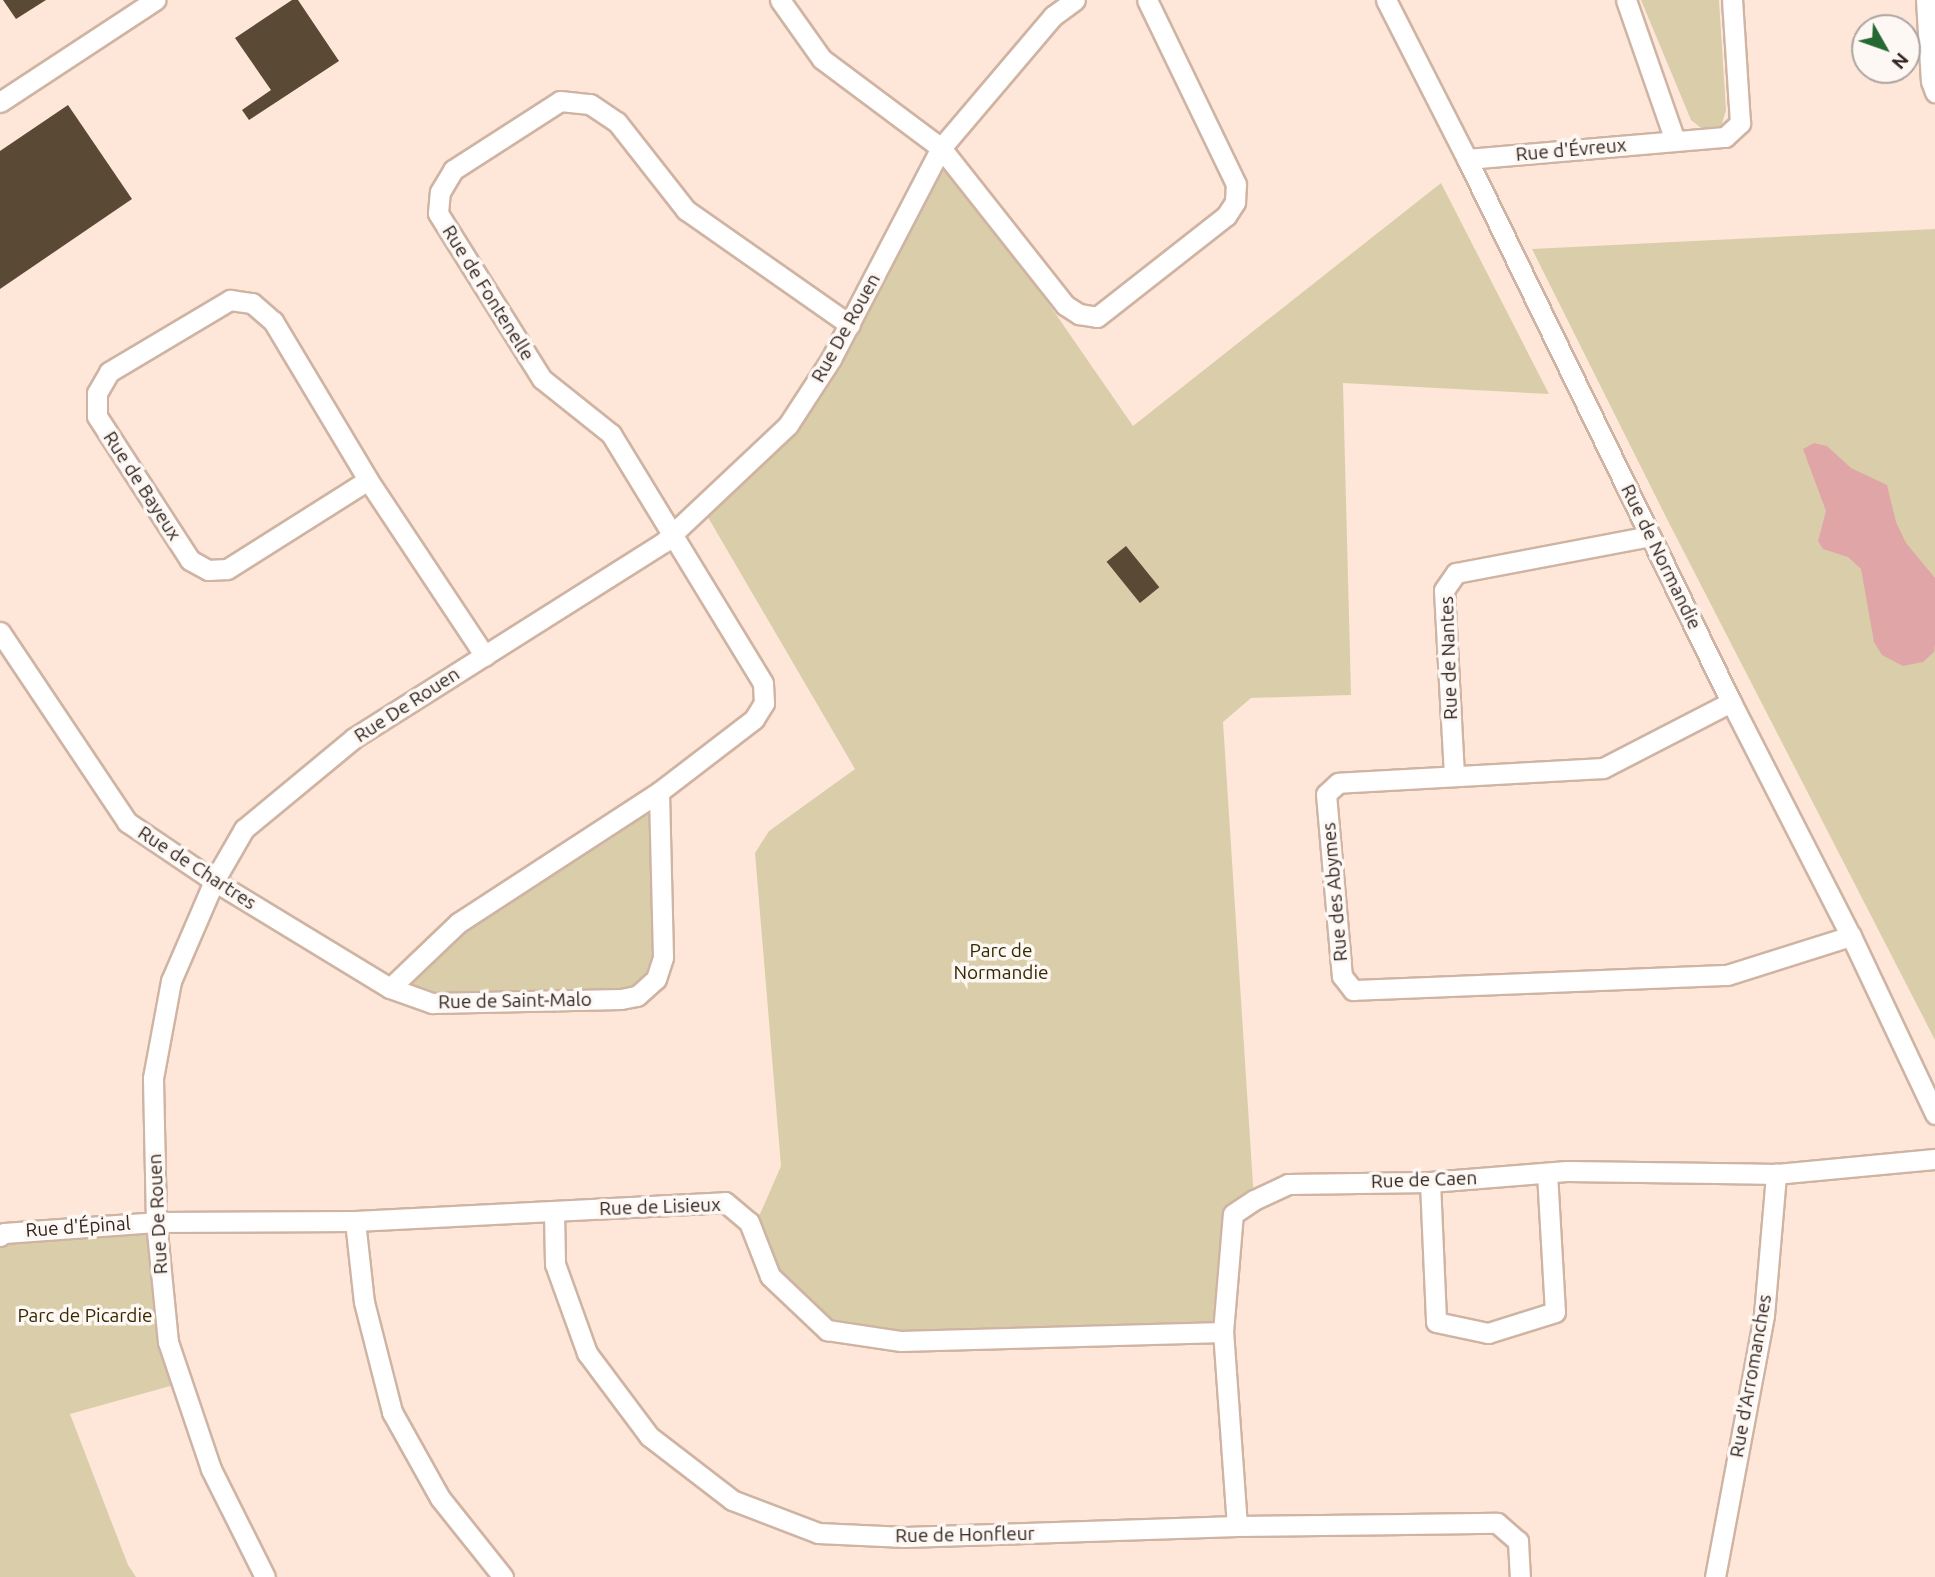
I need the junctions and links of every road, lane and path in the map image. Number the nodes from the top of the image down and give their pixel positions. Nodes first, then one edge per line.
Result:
1 (155, 0) edge
2 (780, 0) edge
3 (1075, 0) edge
4 (1147, 0) edge
5 (1386, 0) edge
6 (1626, 0) edge
7 (1732, 0) edge
8 (1926, 0) edge
9 (1935, 92) edge
10 (0, 102) edge
11 (1675, 141) junction
12 (941, 148) junction
13 (1467, 159) junction
14 (850, 325) junction
15 (369, 480) junction
16 (671, 536) junction
17 (1650, 536) junction
18 (0, 632) edge
19 (485, 656) junction
20 (1731, 702) junction
21 (1454, 775) junction
22 (659, 792) junction
23 (214, 881) junction
24 (1851, 936) junction
25 (390, 988) junction
26 (1935, 1114) edge
27 (1935, 1159) edge
28 (1547, 1173) junction
29 (1776, 1174) junction
30 (1430, 1182) junction
31 (554, 1211) junction
32 (355, 1221) junction
33 (156, 1222) junction
34 (0, 1236) edge
35 (1223, 1332) junction
36 (1237, 1526) junction
37 (265, 1577) edge
38 (503, 1577) edge
39 (1520, 1577) edge
40 (1715, 1577) edge

1 - 10 street
2 - 12 street
3 - 12 street, Rue De Rouen
4 - 12 street
5 - 13 street, Rue de Normandie
6 - 11 street
7 - 11 street, Rue d'Évreux
8 - 9 street
11 - 13 street, Rue d'Évreux
12 - 14 street, Rue De Rouen
13 - 17 street, Rue de Normandie
14 - 16 street, Rue De Rouen
14 - 16 street, Rue de Fontenelle
15 - 15 street, Rue de Bayeux
15 - 19 street, Rue de Bayeux
16 - 19 street, Rue De Rouen
16 - 22 street
17 - 20 street, Rue de Normandie
17 - 21 street, Rue de Nantes
18 - 23 street, Rue de Chartres
19 - 23 street, Rue De Rouen
20 - 21 street, Rue des Abymes
20 - 24 street, Rue de Normandie
21 - 24 street, Rue des Abymes
22 - 25 street
22 - 25 street, Rue de Saint-Malo
23 - 25 street, Rue de Chartres
23 - 33 street, Rue De Rouen
24 - 26 street, Rue de Normandie
27 - 29 street, Rue de Caen
28 - 29 street, Rue de Caen
28 - 30 street, Rue de Caen
28 - 30 street
29 - 40 street, Rue d'Arromanches
30 - 35 street, Rue de Caen
31 - 32 street, Rue de Lisieux
31 - 35 street, Rue de Lisieux
31 - 36 street, Rue de Honfleur
32 - 33 street, Rue de Lisieux
32 - 38 street
33 - 34 street, Rue d'Épinal
33 - 37 street, Rue De Rouen
35 - 36 street, Rue de Caen
36 - 39 street, Rue de Honfleur

